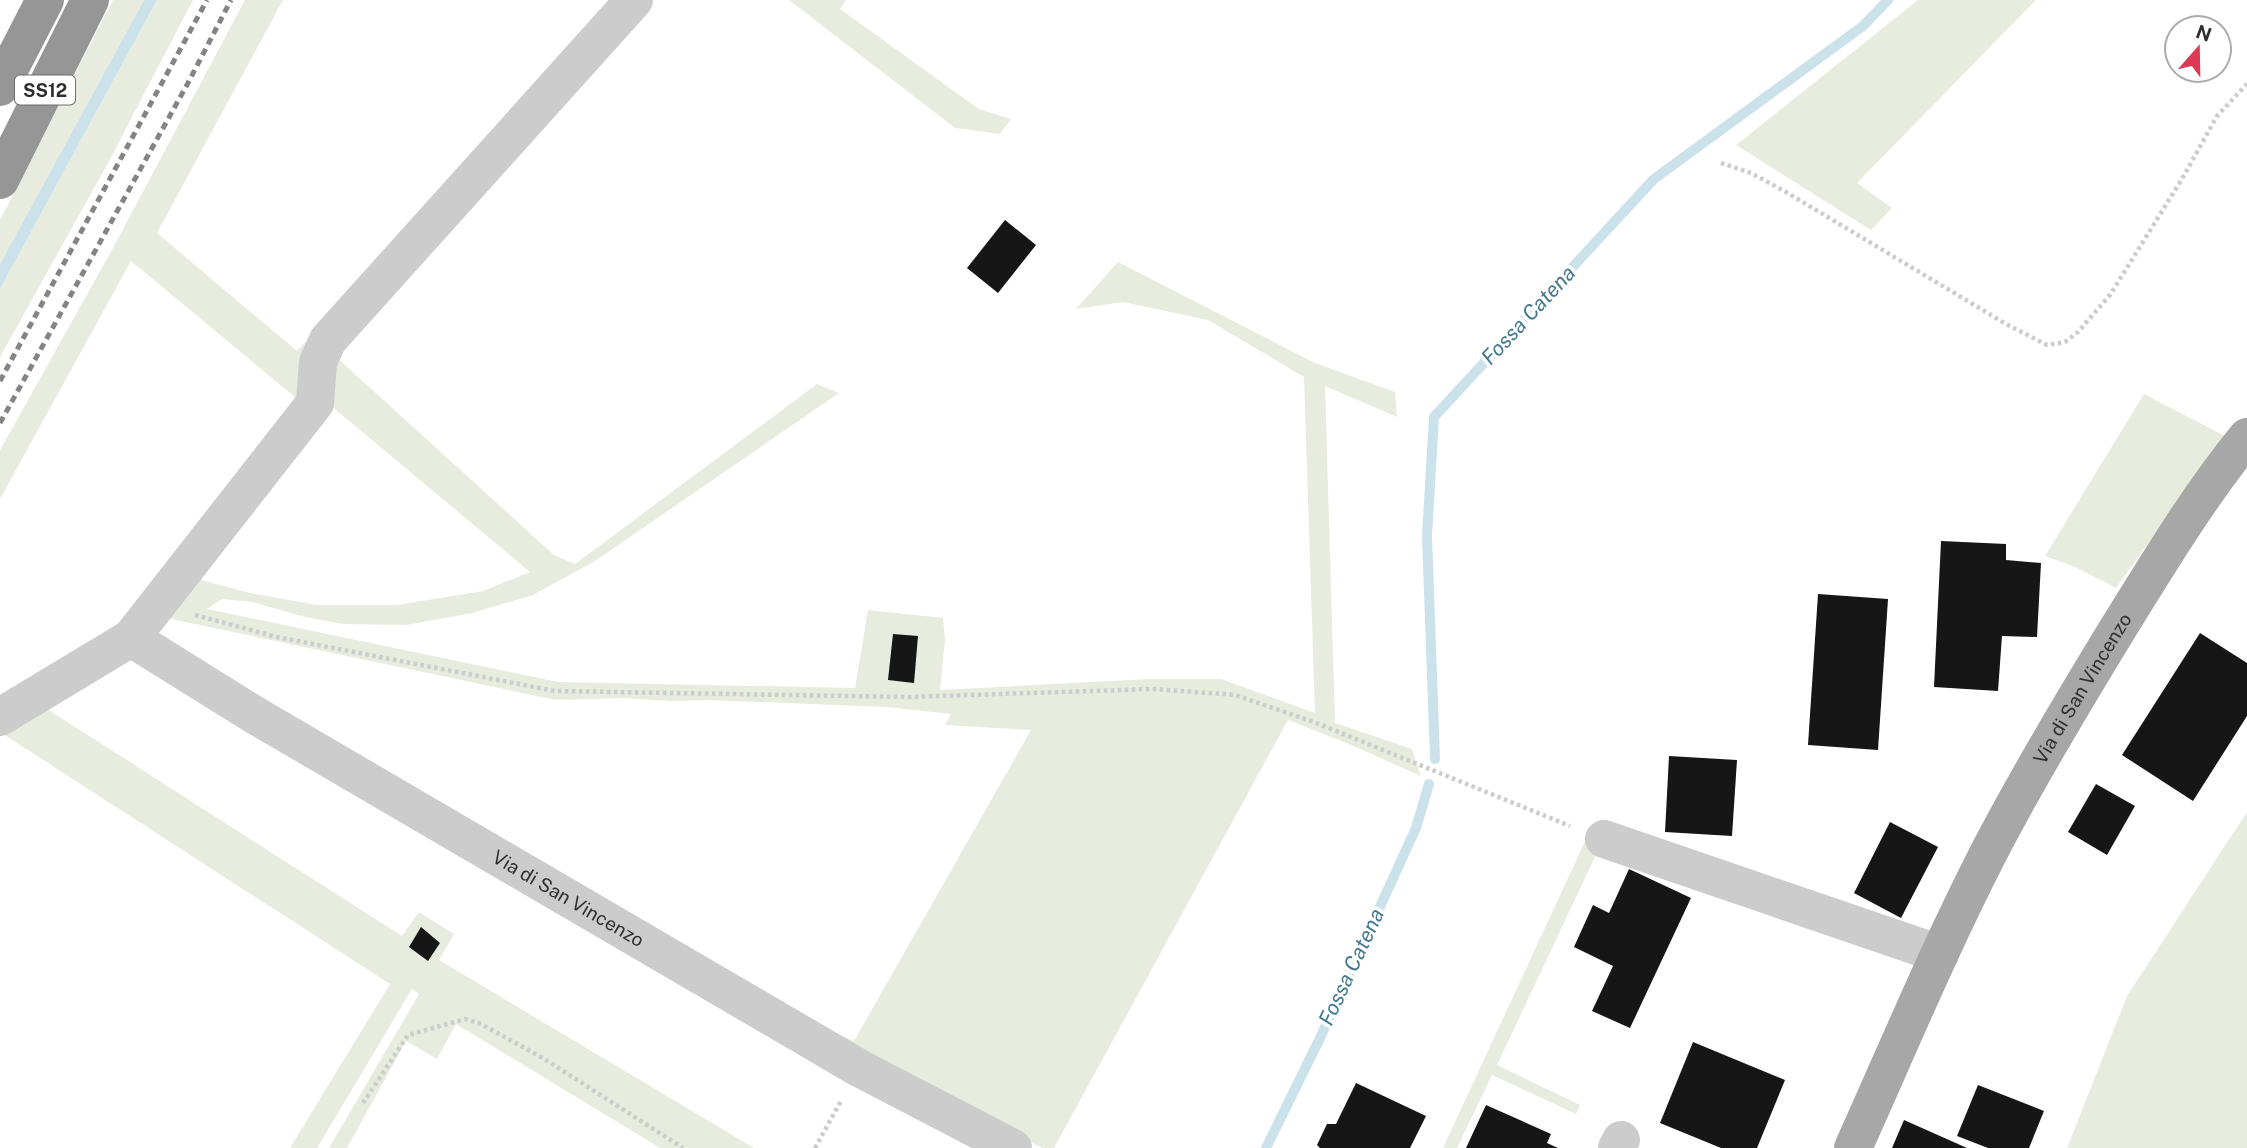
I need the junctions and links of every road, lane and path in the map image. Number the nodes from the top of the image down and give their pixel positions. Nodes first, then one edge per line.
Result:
1 (18, 0) edge
2 (45, 0) edge
3 (90, 0) edge
4 (634, 0) edge
5 (0, 46) edge
6 (2247, 84) edge
7 (0, 87) edge
8 (1721, 163) dead end
9 (0, 180) edge
10 (2247, 437) edge
11 (156, 608) junction
12 (131, 638) junction
13 (0, 717) edge
14 (1604, 839) joint
15 (1940, 954) junction
16 (859, 1068) junction
17 (363, 1103) dead end
18 (683, 1148) edge
19 (815, 1148) edge
20 (1013, 1148) edge
21 (1853, 1148) edge

1 - 5 highway
2 - 7 highway, SS12
3 - 9 highway, SS12
4 - 11 street
6 - 8 path
10 - 15 main road, Via di San Vincenzo
11 - 12 street
11 - 14 path
12 - 13 street
12 - 16 street, Via di San Vincenzo
14 - 15 street
15 - 21 main road, Via di San Vincenzo
16 - 19 path
16 - 20 street, Via di San Vincenzo
17 - 18 path

